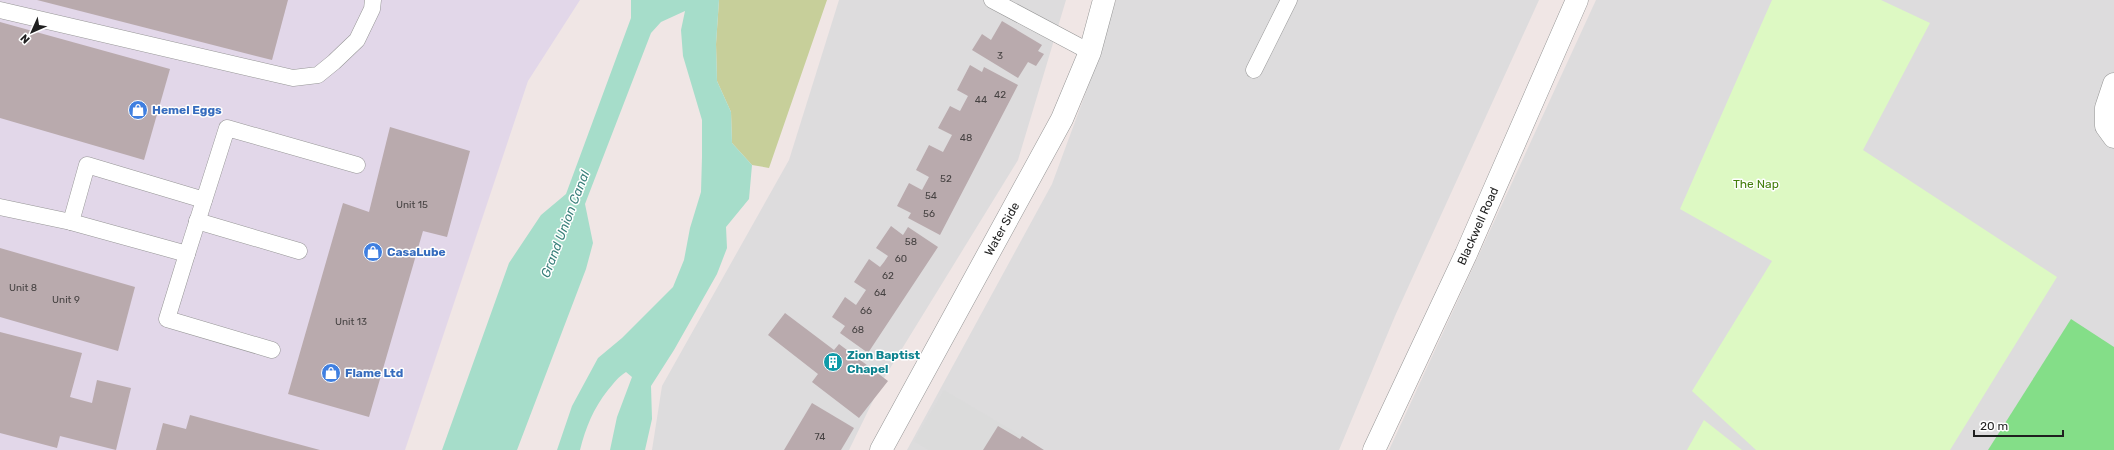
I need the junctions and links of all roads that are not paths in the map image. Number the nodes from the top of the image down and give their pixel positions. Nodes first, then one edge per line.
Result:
1 (373, 0) edge
2 (992, 0) edge
3 (1104, 0) edge
4 (1289, 0) edge
5 (1577, 0) edge
6 (0, 10) edge
7 (1090, 52) junction
8 (1254, 70) dead end
9 (2114, 84) edge
10 (2114, 137) edge
11 (357, 165) dead end
12 (204, 200) junction
13 (0, 207) edge
14 (197, 221) junction
15 (71, 222) junction
16 (299, 251) dead end
17 (187, 254) junction
18 (272, 350) dead end
19 (881, 450) edge
20 (1374, 450) edge

1 - 6 lane
2 - 7 lane
3 - 7 street, Water Side
4 - 8 lane
5 - 20 street, Blackwell Road
7 - 19 street, Water Side
9 - 10 street
11 - 12 lane
12 - 14 lane
12 - 15 lane
13 - 15 lane
14 - 16 lane
14 - 17 lane
15 - 17 lane
17 - 18 lane

